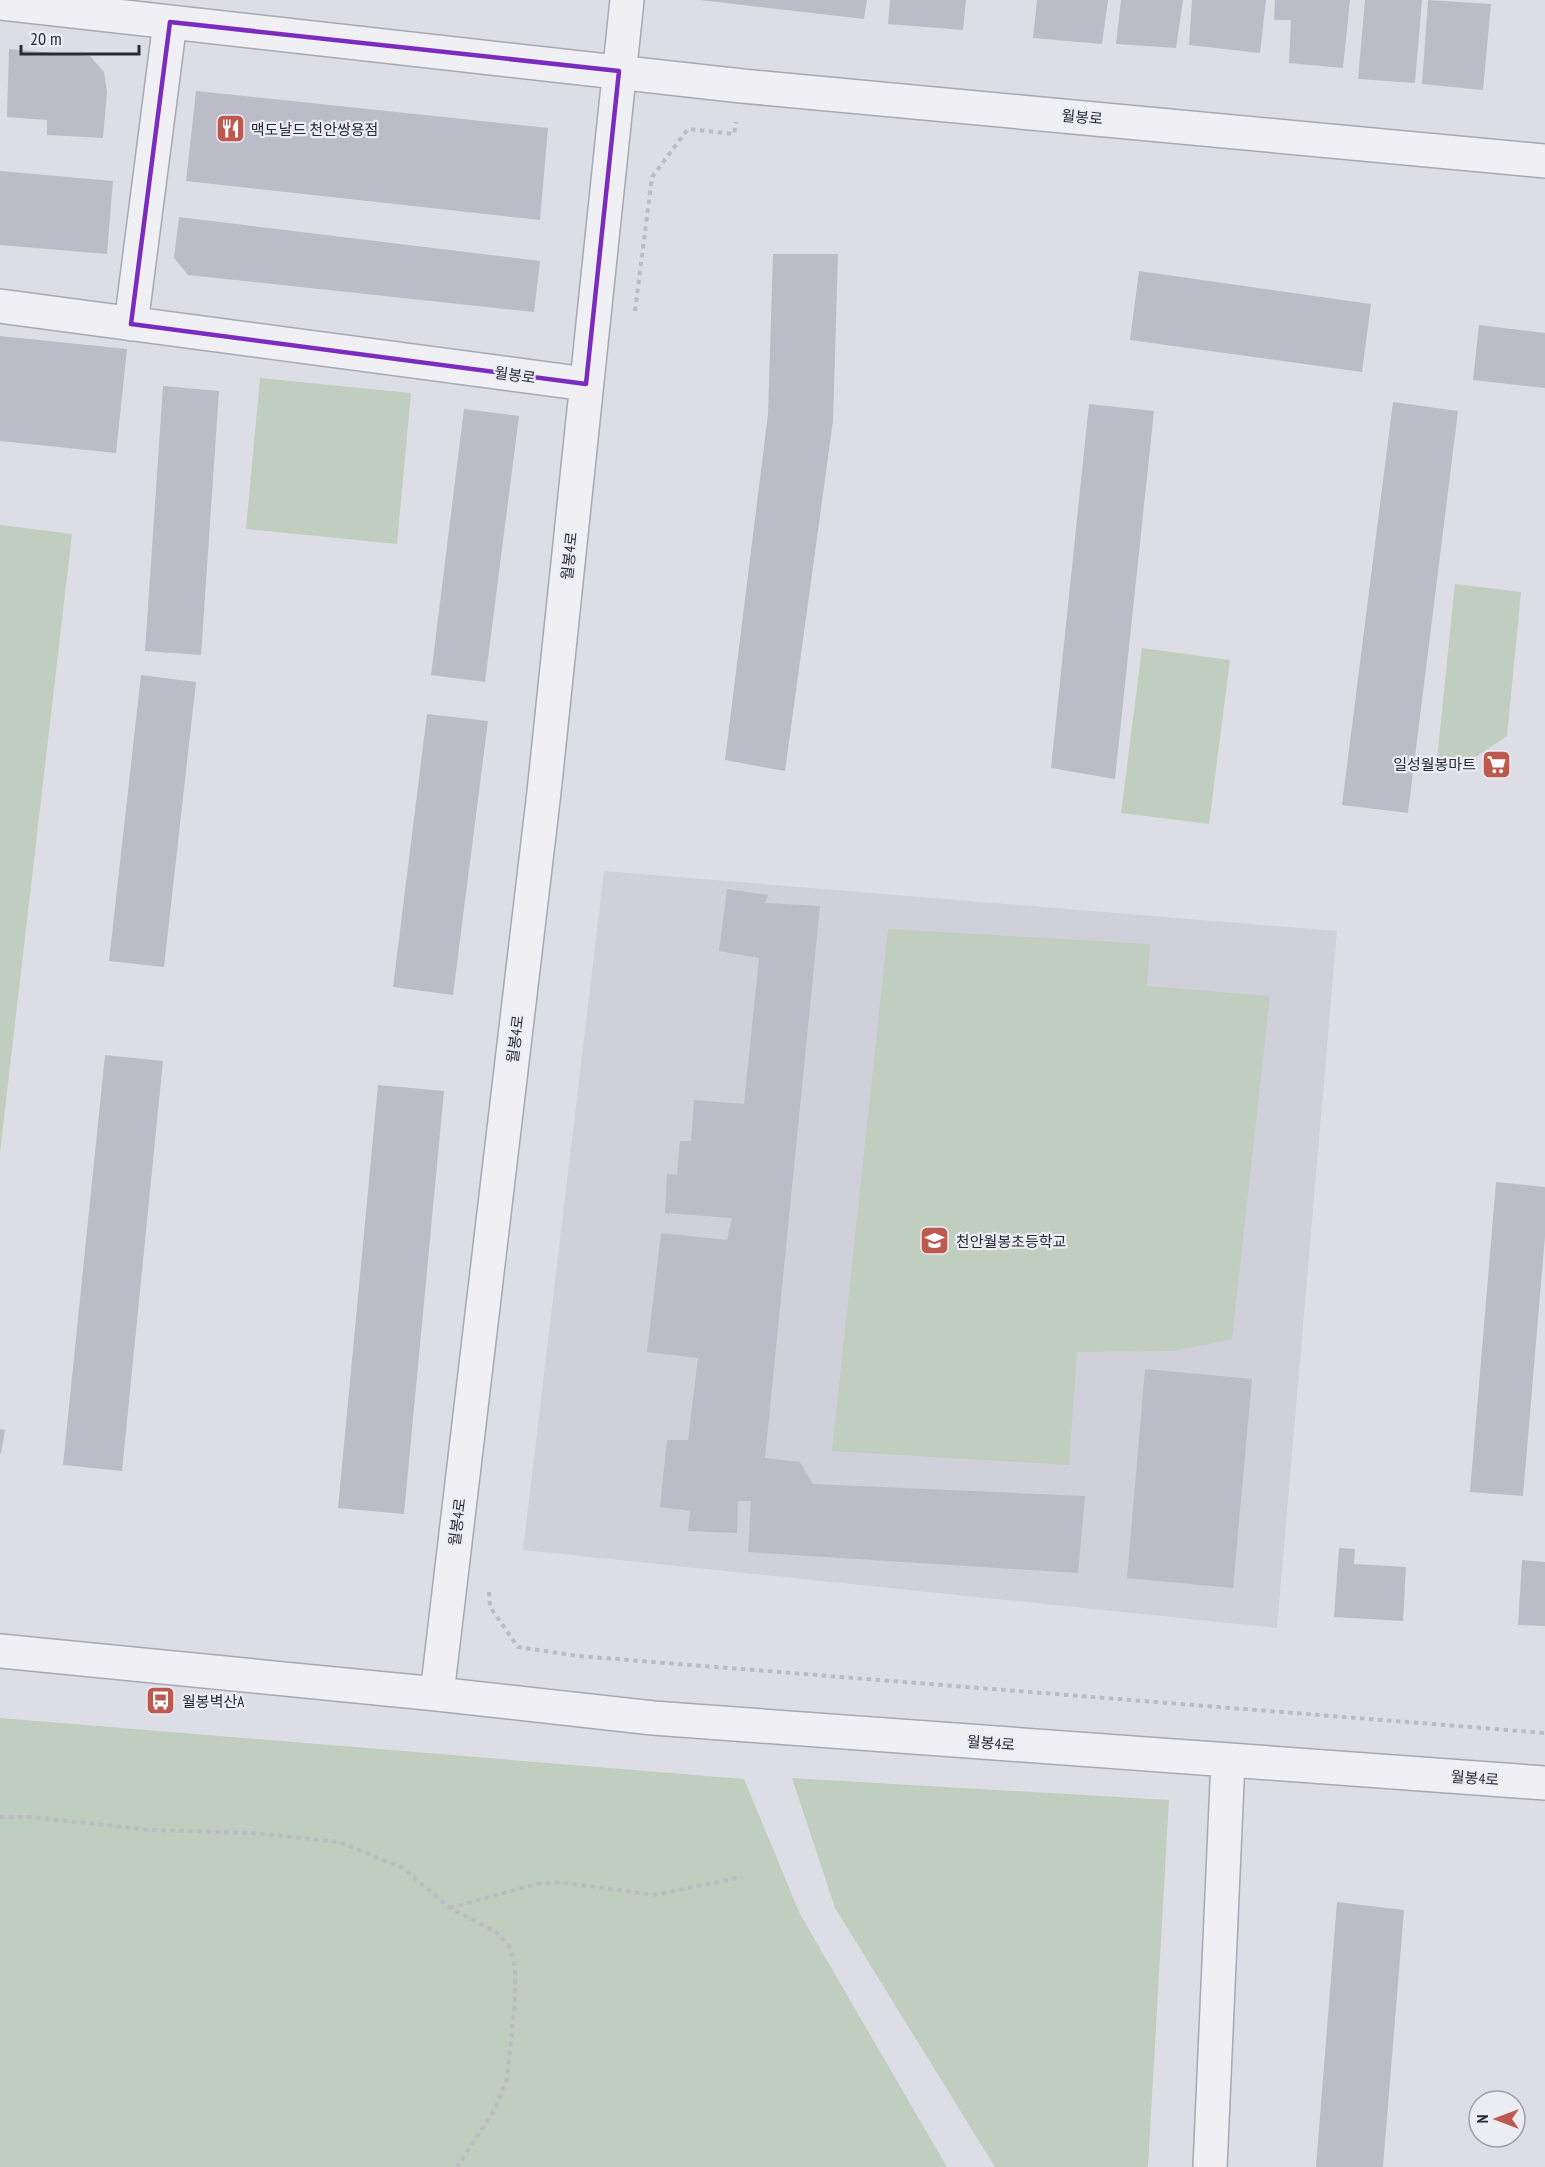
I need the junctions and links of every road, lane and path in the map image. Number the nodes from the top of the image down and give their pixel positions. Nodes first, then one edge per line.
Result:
1 (627, 0) edge
2 (0, 3) edge
3 (171, 22) junction
4 (619, 71) junction
5 (742, 86) junction
6 (1545, 160) edge
7 (0, 306) edge
8 (634, 317) dead end
9 (131, 324) junction
10 (586, 384) junction
11 (488, 1584) dead end
12 (0, 1651) edge
13 (437, 1694) junction
14 (1545, 1733) edge
15 (1228, 1760) junction
16 (1545, 1783) edge
17 (0, 1817) edge
18 (742, 1877) dead end
19 (450, 1908) junction
20 (457, 2167) edge
21 (1210, 2167) edge

1 - 4 street
2 - 3 street, 월봉로
3 - 4 street, 월봉로
3 - 9 street
4 - 5 street, 월봉로
4 - 10 street
5 - 6 street, 월봉로
5 - 8 path
7 - 9 street, 월봉로
9 - 10 street, 월봉로
10 - 13 street, 월봉4로
11 - 14 path
12 - 13 street, 월봉4로
13 - 15 street, 월봉4로
15 - 16 street, 월봉4로
15 - 21 street
17 - 19 path
18 - 19 path
19 - 20 path

